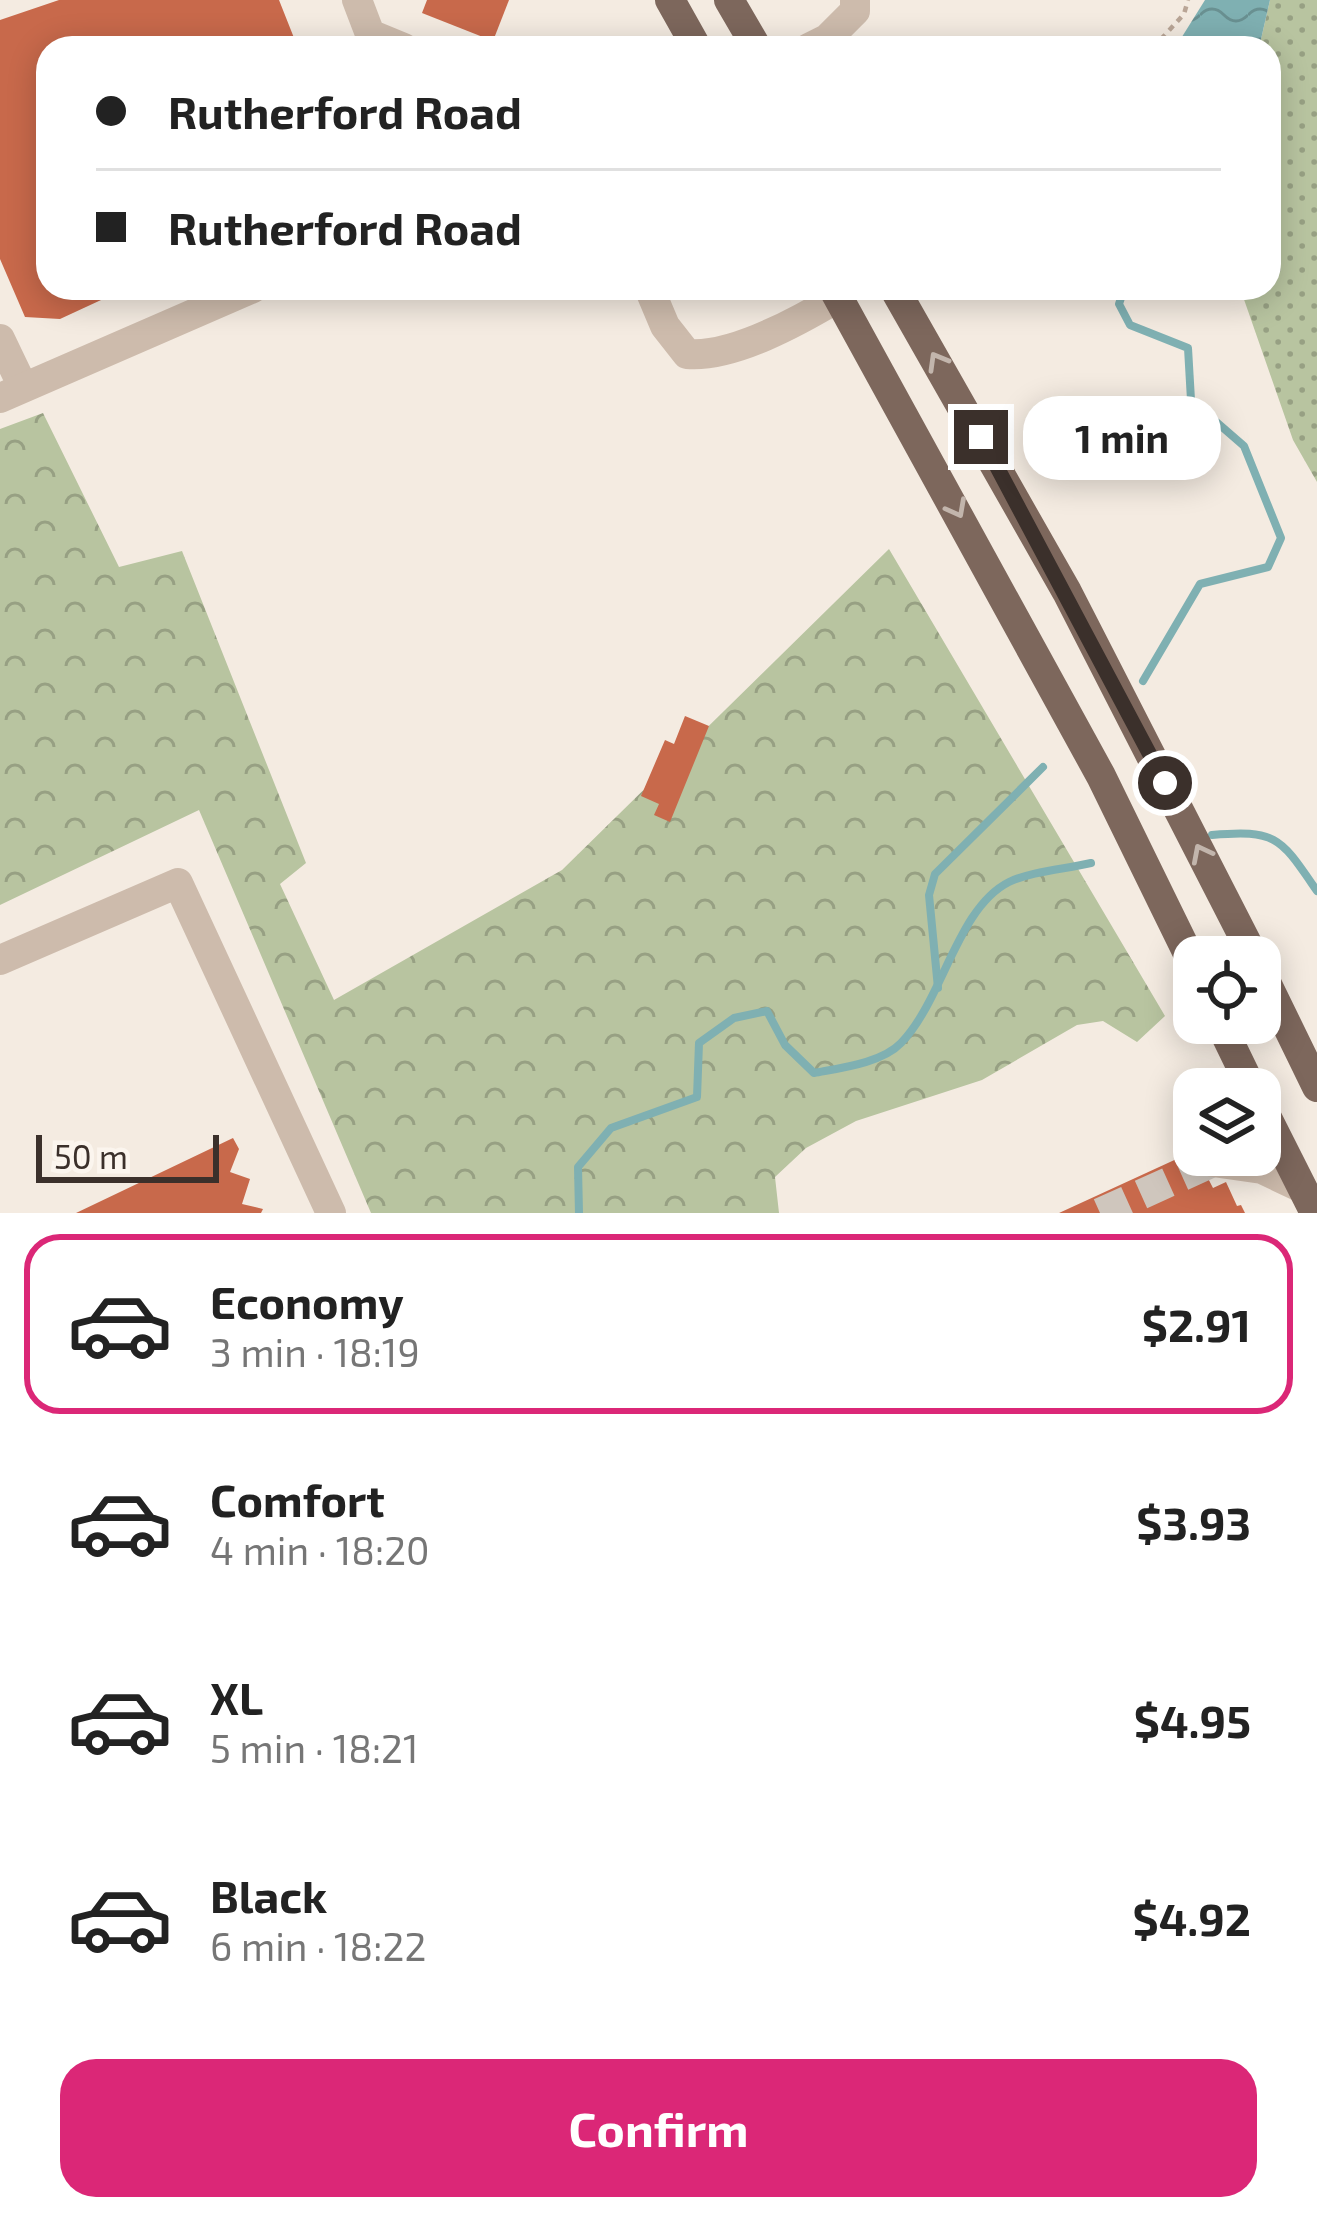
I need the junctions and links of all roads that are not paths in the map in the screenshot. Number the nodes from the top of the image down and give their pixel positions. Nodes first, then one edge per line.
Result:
1 (357, 0) edge
2 (670, 0) edge
3 (729, 0) edge
4 (855, 0) edge
5 (375, 36) edge
6 (691, 36) edge
7 (750, 36) edge
8 (829, 36) edge
9 (225, 300) edge
10 (654, 300) edge
11 (827, 300) edge
12 (840, 300) edge
13 (901, 300) edge
14 (0, 339) edge
15 (11, 393) edge
16 (1179, 936) edge
17 (1243, 936) edge
18 (0, 961) edge
19 (1281, 1013) edge
20 (1317, 1088) edge
21 (1281, 1146) edge
22 (1272, 1176) edge
23 (1308, 1200) edge
24 (331, 1213) edge

1 - 5 street
2 - 6 main road
3 - 7 main road
4 - 8 street
9 - 15 street
10 - 11 street
12 -> 16 main road
17 -> 13 main road
14 - 15 street
18 - 24 street
19 - 20 main road
21 - 23 main road
22 - 23 street

